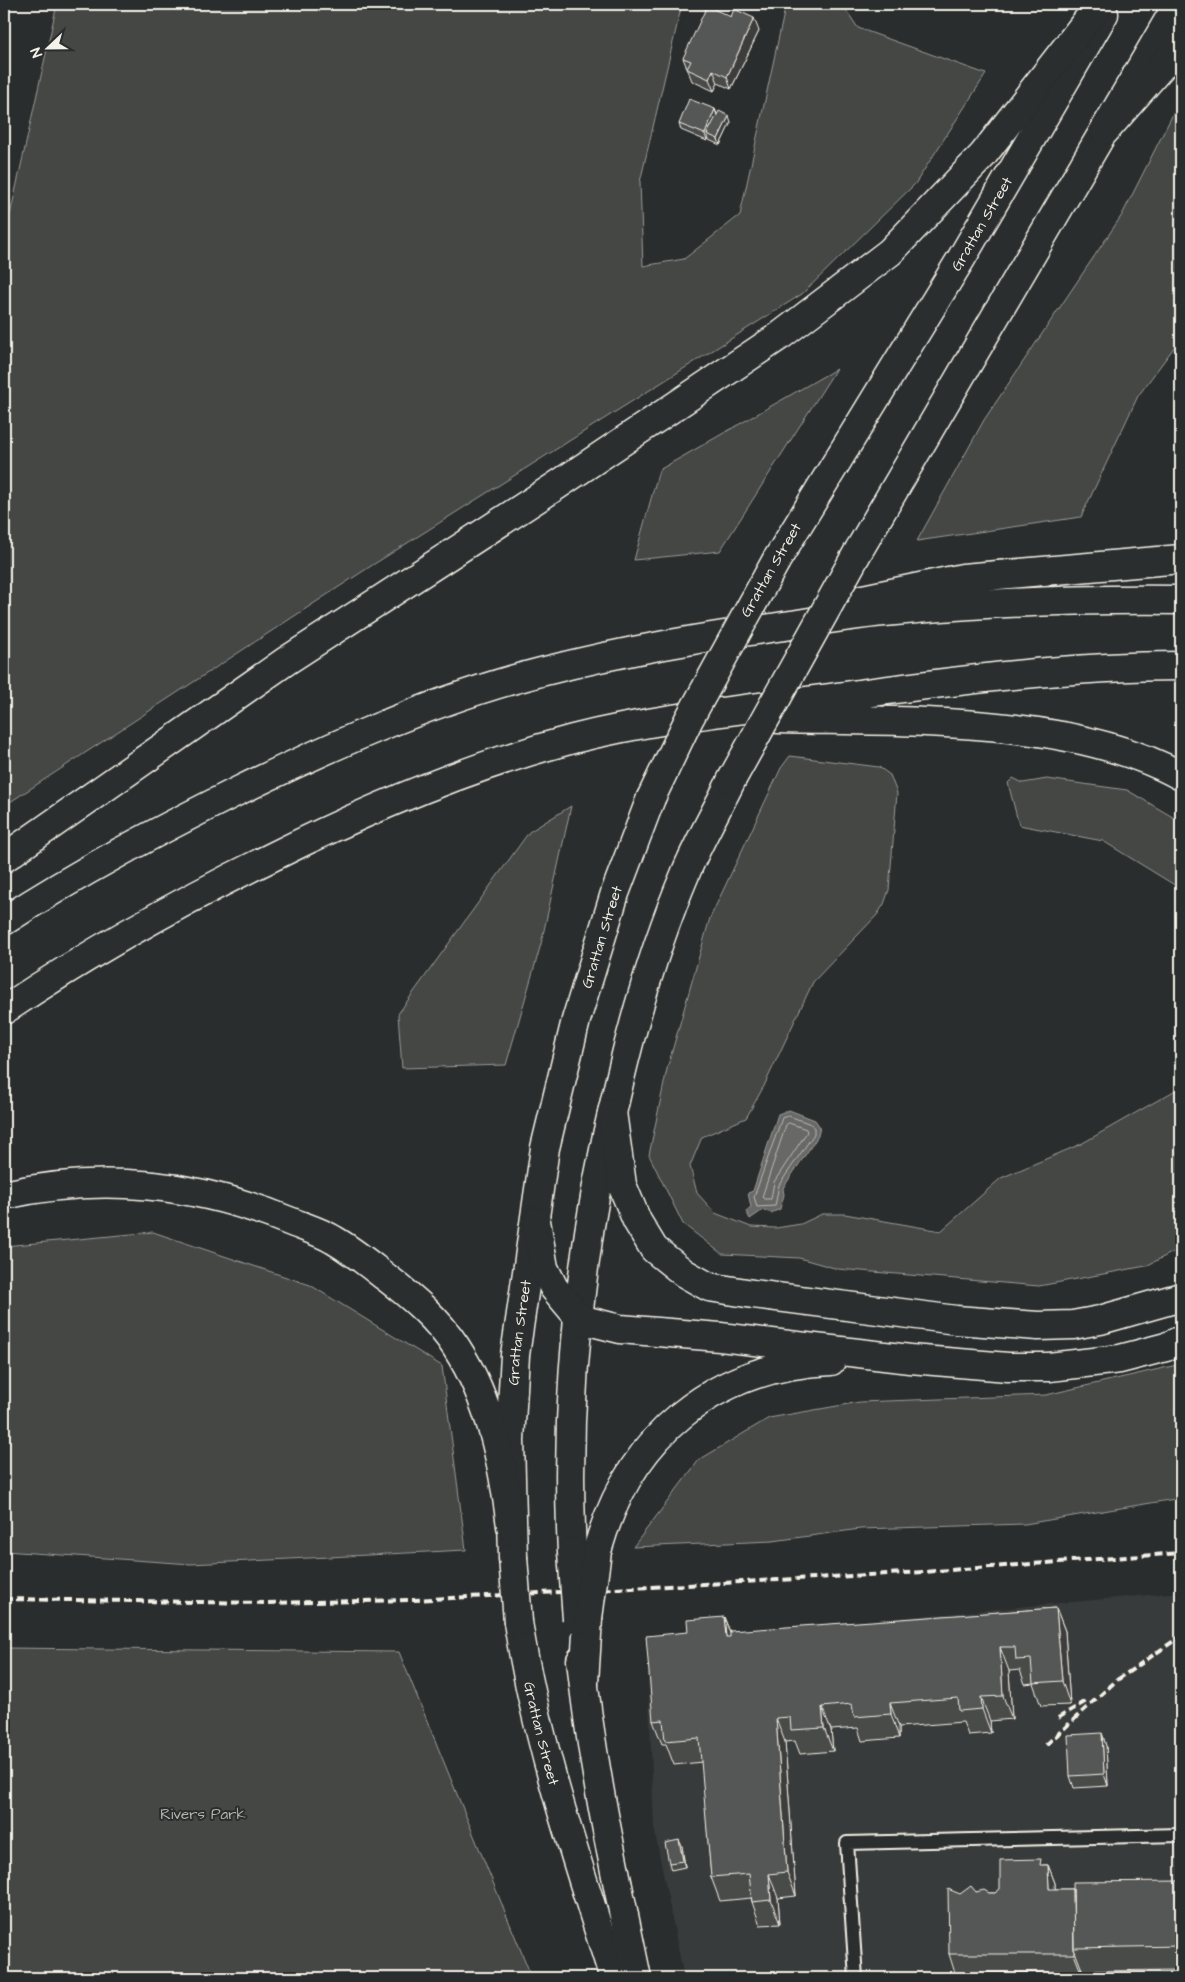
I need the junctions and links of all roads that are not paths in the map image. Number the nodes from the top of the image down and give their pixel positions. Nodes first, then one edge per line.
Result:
1 (1100, 4) edge
2 (1110, 4) edge
3 (1178, 4) edge
4 (1181, 44) edge
5 (1105, 131) junction
6 (1181, 559) edge
7 (1181, 600) edge
8 (674, 642) junction
9 (1181, 666) edge
10 (627, 726) junction
11 (1181, 776) edge
12 (4, 858) edge
13 (4, 921) edge
14 (4, 1010) edge
15 (612, 1112) junction
16 (4, 1195) edge
17 (536, 1220) junction
18 (1181, 1297) edge
19 (578, 1317) junction
20 (1181, 1340) edge
21 (910, 1359) junction
22 (511, 1526) junction
23 (584, 1552) junction
24 (1181, 1835) edge
25 (614, 1978) edge
26 (637, 1978) edge
27 (856, 1978) edge

1 - 12 main road
2 - 17 main road, Grattan Street, bridge
3 - 5 main road
4 - 5 main road
5 - 15 main road, bridge
6 - 8 main road
7 - 8 main road
8 - 13 main road
9 - 10 main road
10 - 11 main road
10 - 14 main road
15 - 18 main road
15 - 19 main road
16 - 22 main road
17 - 19 main road
17 - 22 main road, Grattan Street
19 - 21 main road
19 - 23 main road
20 - 21 main road
21 - 23 main road
22 - 25 main road, Grattan Street, bridge
23 - 26 main road, bridge
24 - 27 lane

